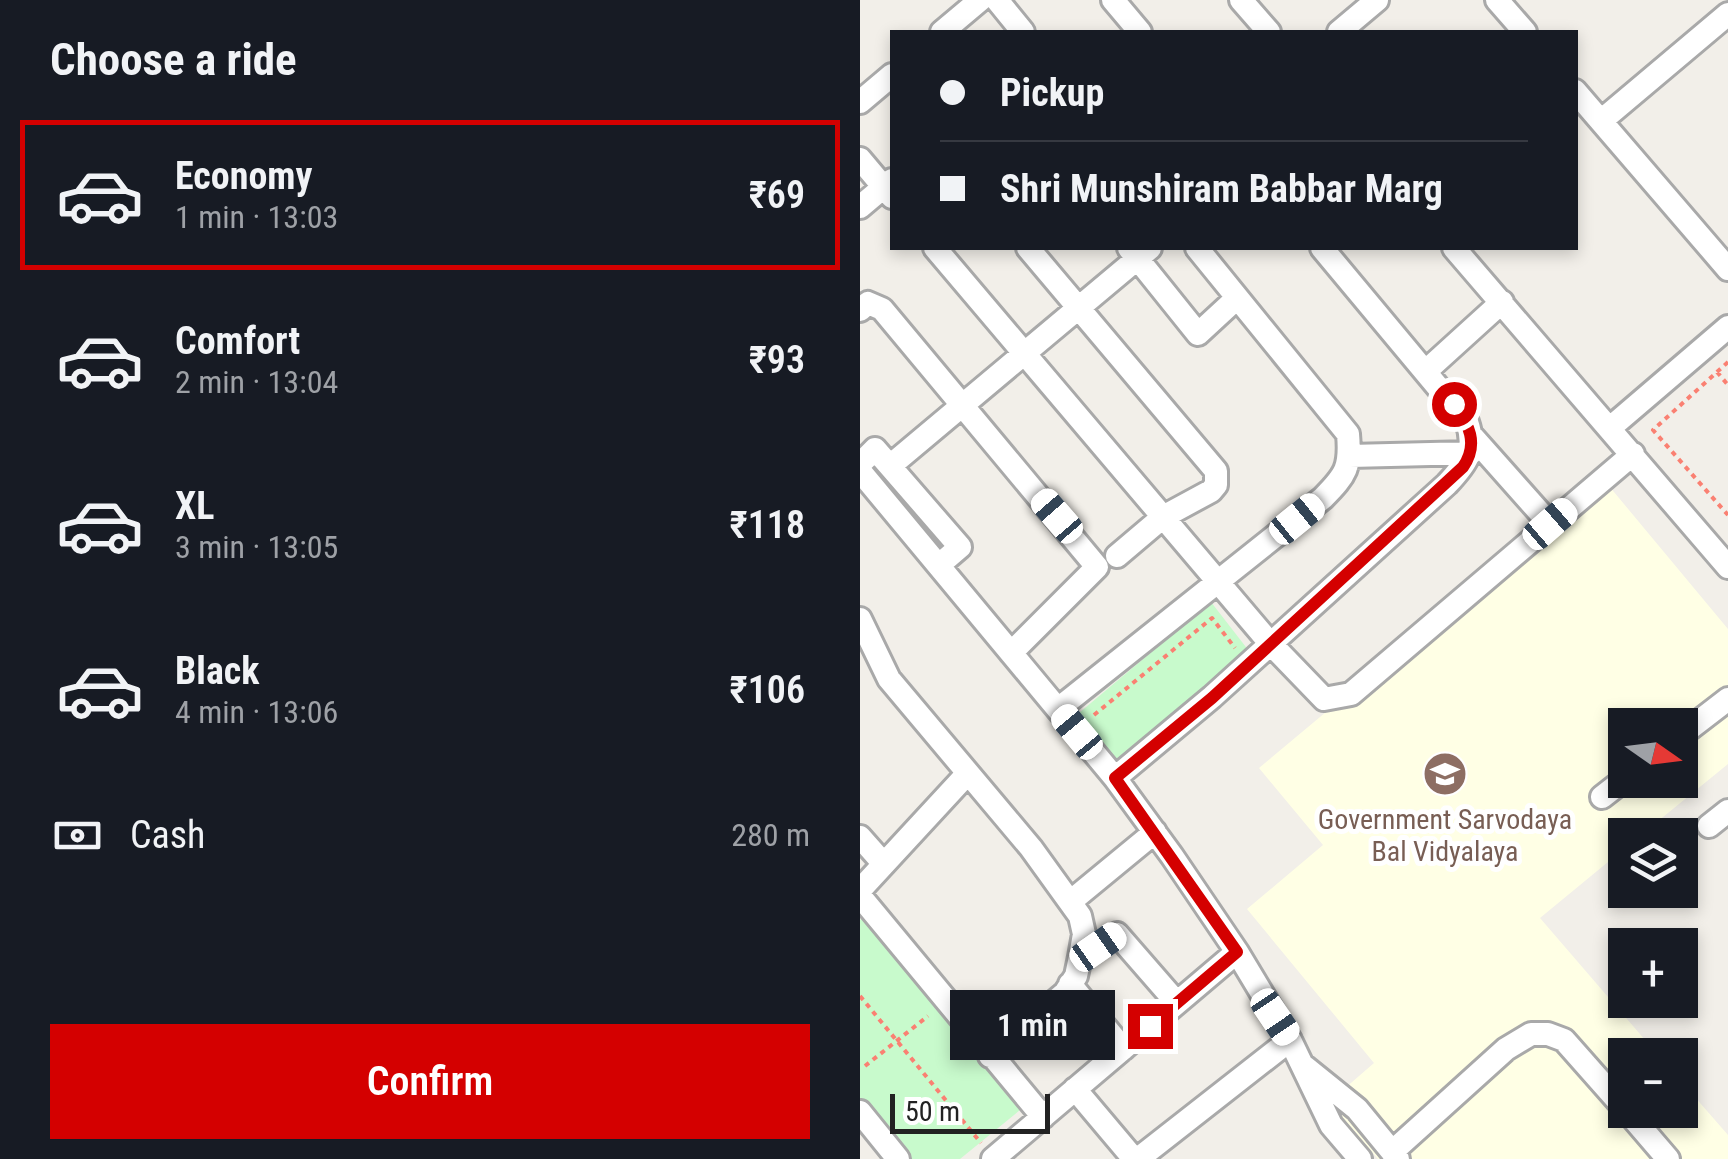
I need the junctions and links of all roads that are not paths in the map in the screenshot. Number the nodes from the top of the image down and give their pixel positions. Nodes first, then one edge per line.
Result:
1 (980, 0) edge
2 (997, 0) edge
3 (1113, 0) edge
4 (1240, 0) edge
5 (1378, 0) edge
6 (1497, 0) edge
7 (1728, 14) edge
8 (944, 30) edge
9 (1021, 30) edge
10 (1138, 30) edge
11 (1267, 30) edge
12 (1341, 30) edge
13 (1523, 30) edge
14 (1728, 30) edge
15 (1699, 53) dead end
16 (890, 77) edge
17 (1578, 94) edge
18 (860, 102) edge
19 (1601, 121) junction
20 (860, 159) edge
21 (889, 188) edge
22 (860, 206) edge
23 (937, 250) edge
24 (1030, 250) edge
25 (1198, 250) edge
26 (1324, 250) edge
27 (1456, 250) edge
28 (1139, 251) edge
29 (1728, 269) edge
30 (1238, 298) junction
31 (1502, 302) junction
32 (1078, 307) junction
33 (860, 310) edge
34 (1728, 327) edge
35 (1024, 353) junction
36 (1426, 371) junction
37 (962, 406) junction
38 (1610, 428) junction
39 (1471, 444) junction
40 (1633, 454) junction
41 (869, 456) edge
42 (1350, 456) junction
43 (1163, 517) junction
44 (1550, 524) junction
45 (1116, 556) dead end
46 (1728, 566) edge
47 (1219, 583) junction
48 (860, 619) edge
49 (1270, 642) junction
50 (1011, 652) junction
51 (867, 654) edge
52 (1728, 698) edge
53 (1058, 709) junction
54 (1698, 722) edge
55 (968, 774) junction
56 (1115, 778) junction
57 (1608, 792) edge
58 (1602, 797) dead end
59 (1728, 811) edge
60 (1710, 826) dead end
61 (1154, 832) junction
62 (860, 837) edge
63 (883, 863) junction
64 (860, 893) edge
65 (1070, 902) junction
66 (1237, 952) junction
67 (1080, 960) junction
68 (1070, 984) junction
69 (1177, 1002) junction
70 (1290, 1040) junction
71 (1123, 1049) junction
72 (990, 1056) junction
73 (1300, 1063) junction
74 (1076, 1089) junction
75 (1608, 1089) edge
76 (860, 1112) edge
77 (1043, 1116) junction
78 (1642, 1128) edge
79 (1395, 1155) edge
80 (898, 1159) edge
81 (993, 1159) edge
82 (1136, 1159) edge
83 (1360, 1159) edge
84 (1668, 1159) edge

1 - 8 street
2 - 9 street
3 - 10 street
4 - 11 street
5 - 12 street
6 - 13 street
7 - 19 street
14 - 15 street
16 - 18 street
17 - 19 street
19 - 29 street
20 - 21 street
21 - 22 street
23 - 35 street
24 - 32 street
25 - 30 street
26 - 36 street
27 - 31 street
28 - 30 street
28 - 32 street
30 - 42 street
31 - 36 street
31 - 38 street
32 - 35 street
32 - 43 street
33 - 37 street
34 - 38 street
35 - 37 street
35 - 43 street
36 - 39 street
37 - 41 street
37 - 50 street
38 - 40 street
39 - 42 street
39 - 44 street
39 - 49 street
40 - 44 street
40 - 46 street
41 - 50 street
42 - 47 street
43 - 45 street
43 - 47 street
44 - 49 street
47 - 49 street
47 - 53 street
48 - 51 street
49 - 56 street
50 - 53 street
51 - 55 street
52 - 54 street
53 - 56 street
55 - 63 street
55 - 65 street
56 - 61 street
57 - 58 street
59 - 60 street
61 - 65 street
61 - 66 street
62 - 63 street
63 - 64 street
64 - 72 street
65 - 67 street
66 - 69 street
66 - 70 street
67 - 68 street
67 - 69 street
68 - 71 street
68 - 72 street
69 - 71 street
70 - 73 street
70 - 82 street
71 - 74 street
72 - 77 street
73 - 79 street
73 - 83 street
74 - 77 street
74 - 82 street
75 - 79 street
76 - 80 street
77 - 81 street
78 - 84 street

